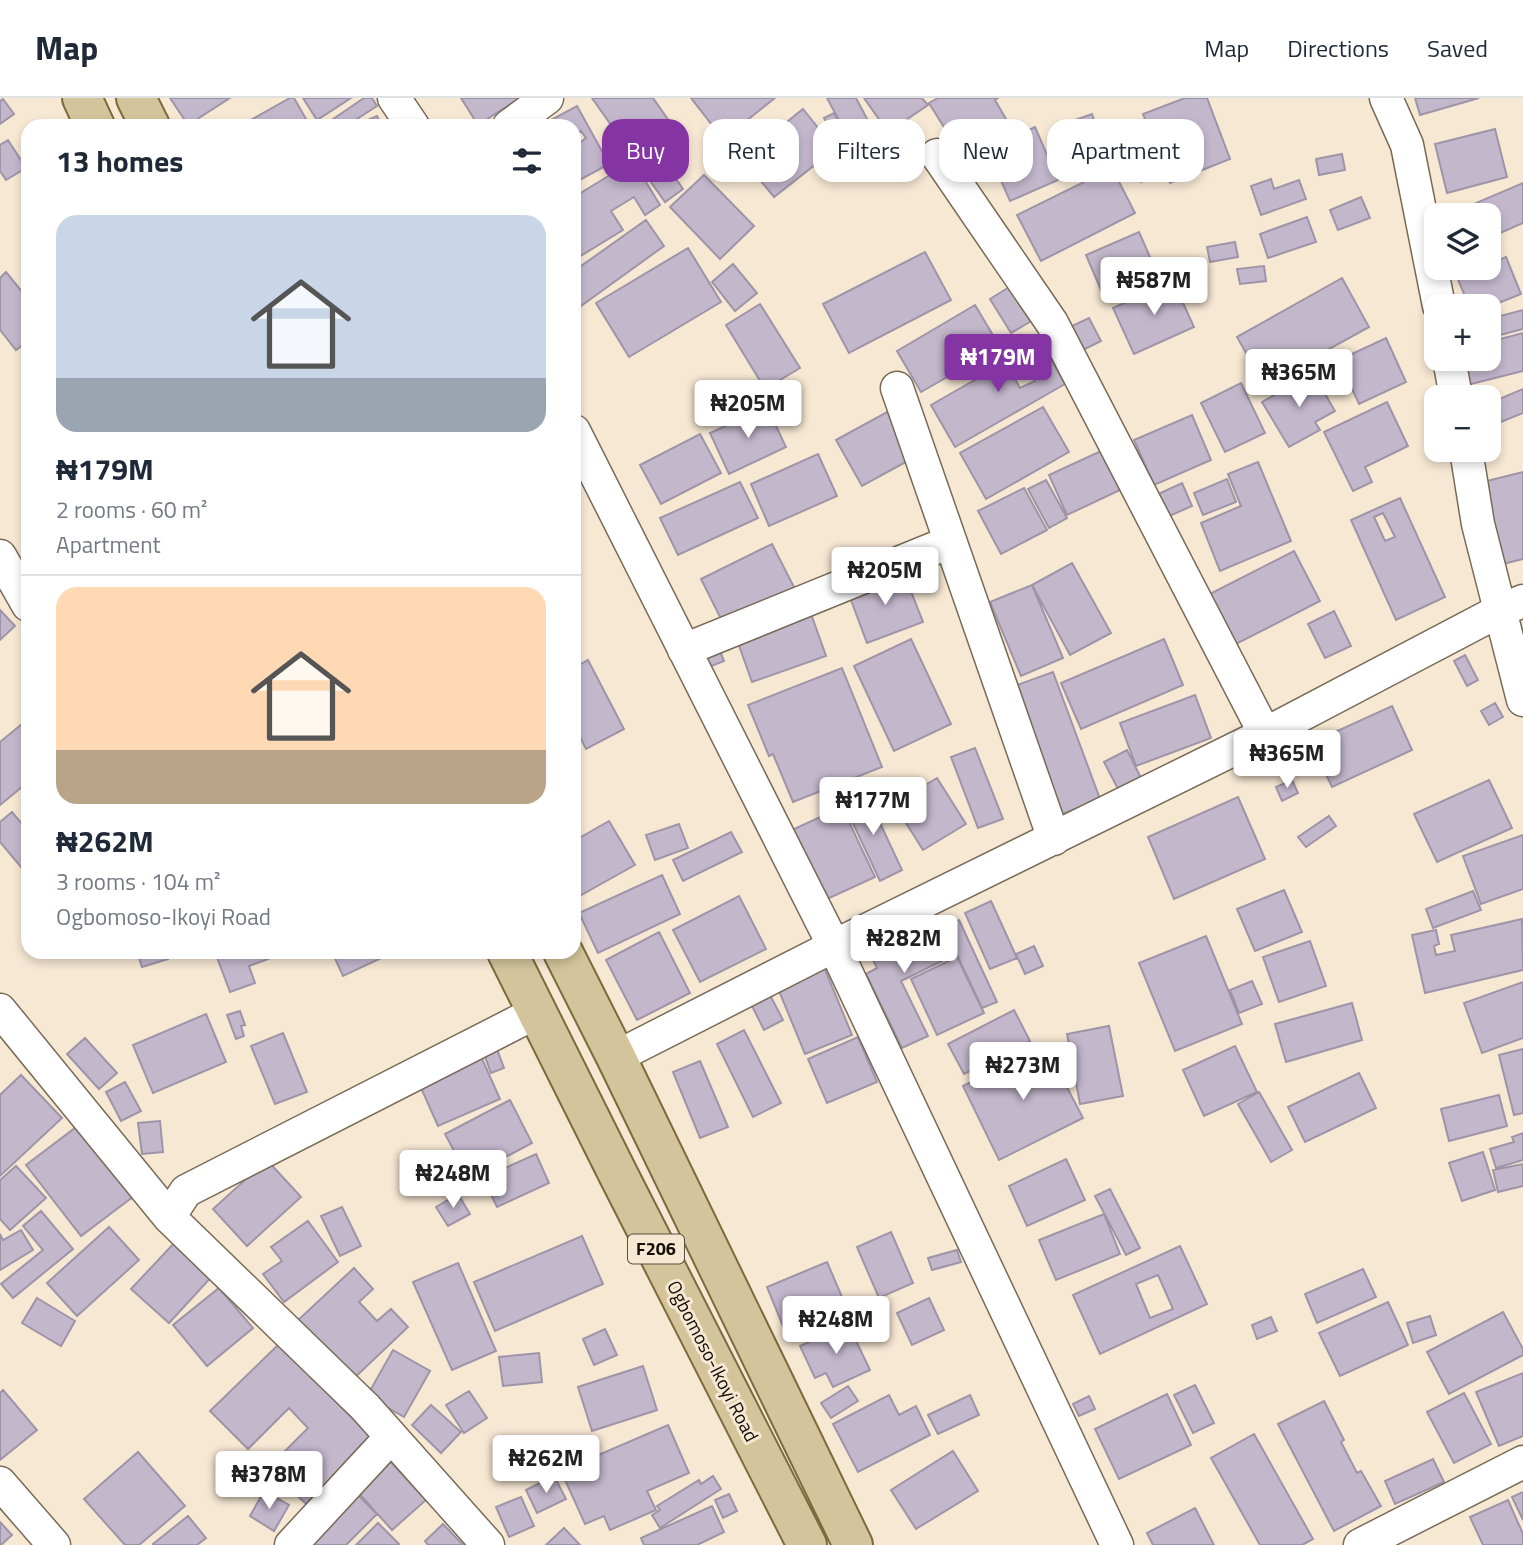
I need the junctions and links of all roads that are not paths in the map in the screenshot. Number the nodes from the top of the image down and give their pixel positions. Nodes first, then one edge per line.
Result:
1 (82, 98) edge
2 (136, 98) edge
3 (394, 98) edge
4 (547, 98) edge
5 (1386, 98) edge
6 (92, 119) edge
7 (146, 119) edge
8 (408, 119) edge
9 (518, 119) edge
10 (937, 155) dead end
11 (1436, 294) edge
12 (897, 388) dead end
13 (581, 445) edge
14 (1468, 462) edge
15 (950, 542) junction
16 (0, 556) edge
17 (21, 592) edge
18 (1512, 605) edge
19 (684, 650) junction
20 (1523, 701) edge
21 (1265, 734) junction
22 (1054, 839) junction
23 (834, 946) junction
24 (510, 959) edge
25 (567, 959) edge
26 (0, 1010) edge
27 (537, 1012) junction
28 (616, 1057) junction
29 (169, 1217) junction
30 (794, 1424) junction
31 (391, 1437) junction
32 (755, 1443) junction
33 (1523, 1462) edge
34 (0, 1483) edge
35 (54, 1545) edge
36 (291, 1545) edge
37 (488, 1545) edge
38 (807, 1545) edge
39 (853, 1545) edge
40 (1117, 1545) edge
41 (1360, 1545) edge

1 - 6 main road
2 - 7 main road
3 - 8 street
4 - 9 street
5 - 11 street
10 - 21 street
12 - 15 street
13 - 19 street
14 - 18 street
15 - 19 street
15 - 22 street
16 - 17 street
18 - 20 street
18 - 21 street
19 - 23 street
21 - 22 street
22 - 23 street
23 - 28 street
23 - 40 street
24 - 27 main road, Ogbomoso-Ikoyi Road / F206
25 - 28 main road, F206
26 - 29 street
27 - 29 street
27 - 32 main road, Ogbomoso-Ikoyi Road / F206
28 - 30 main road, F206
29 - 31 street
30 - 32 main road
30 - 39 main road, F206
31 - 36 street
31 - 37 street
32 - 38 main road, Ogbomoso-Ikoyi Road / F206
33 - 41 street
34 - 35 street

